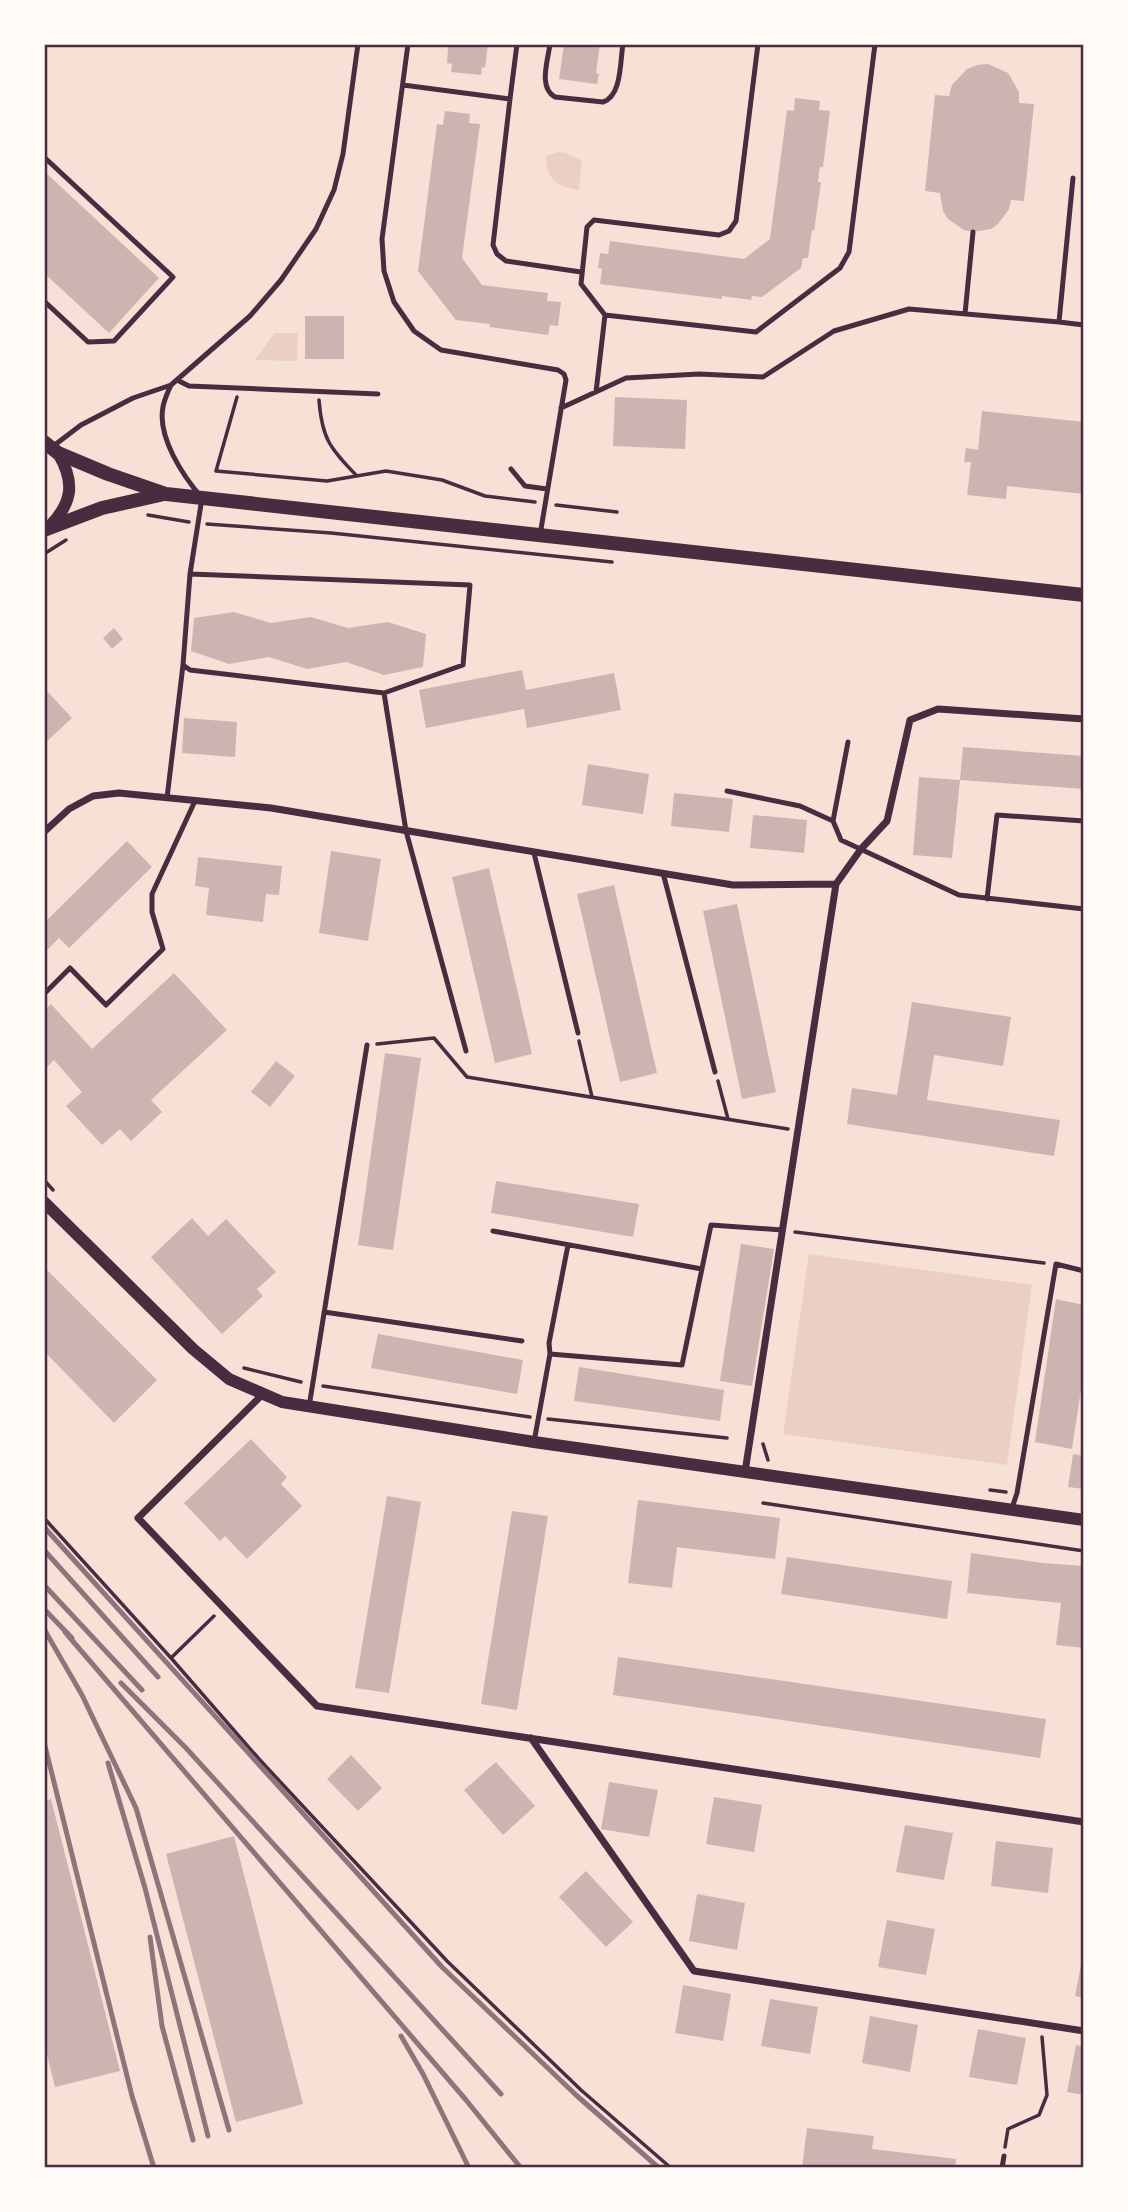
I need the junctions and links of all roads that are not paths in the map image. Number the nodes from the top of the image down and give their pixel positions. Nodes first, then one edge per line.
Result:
1 (358, 44) edge
2 (408, 44) edge
3 (517, 44) edge
4 (550, 44) edge
5 (623, 44) edge
6 (758, 44) edge
7 (875, 44) edge
8 (403, 85) junction
9 (510, 100) junction
10 (44, 158) edge
11 (1073, 178) dead end
12 (973, 232) dead end
13 (581, 272) junction
14 (44, 301) edge
15 (965, 314) junction
16 (605, 315) junction
17 (1059, 322) junction
18 (1084, 325) edge
19 (177, 380) junction
20 (171, 385) junction
21 (596, 392) junction
22 (378, 394) dead end
23 (561, 408) junction
24 (51, 447) edge
25 (511, 469) dead end
26 (547, 489) junction
27 (166, 494) junction
28 (202, 498) junction
29 (47, 528) edge
30 (540, 535) junction
31 (190, 574) junction
32 (1084, 595) edge
33 (183, 665) junction
34 (384, 693) junction
35 (1084, 719) edge
36 (848, 743) dead end
37 (727, 791) dead end
38 (167, 798) junction
39 (195, 801) junction
40 (834, 821) junction
41 (1084, 821) edge
42 (406, 831) junction
43 (44, 832) edge
44 (862, 849) junction
45 (534, 853) junction
46 (663, 873) junction
47 (836, 884) junction
48 (987, 899) junction
49 (1084, 909) edge
50 (44, 994) edge
51 (578, 1034) road end
52 (367, 1045) road end
53 (466, 1051) dead end
54 (715, 1072) road end
55 (44, 1202) edge
56 (782, 1230) junction
57 (493, 1231) dead end
58 (568, 1245) junction
59 (702, 1269) junction
60 (1084, 1271) edge
61 (324, 1312) junction
62 (522, 1341) dead end
63 (550, 1354) junction
64 (263, 1394) junction
65 (309, 1407) junction
66 (534, 1442) junction
67 (745, 1472) junction
68 (1012, 1508) junction
69 (1084, 1520) edge
70 (531, 1738) junction
71 (1084, 1822) edge
72 (1084, 2031) edge
73 (1004, 2156) road end
74 (1002, 2168) edge

1 - 19 lane
2 - 8 lane
3 - 9 lane
4 - 5 lane
6 - 13 lane
7 - 16 lane
8 - 9 lane
8 - 23 lane
9 - 13 lane
10 - 14 lane
11 - 17 lane
12 - 15 lane
13 - 16 lane
15 - 17 lane
15 - 21 lane
16 - 21 lane
17 - 18 lane
19 - 20 lane
19 - 22 lane
20 - 24 lane
20 - 28 lane
21 - 23 lane
23 - 26 lane
24 - 27 main road
24 - 29 street
25 - 26 lane
26 - 30 lane
27 - 28 main road
27 - 29 main road
28 - 30 main road
28 - 31 lane
30 - 32 main road
31 - 33 lane
31 - 34 lane
33 - 34 lane
33 - 38 lane
34 - 42 lane
35 - 44 street
36 - 40 lane
37 - 40 lane
38 - 39 street
38 - 43 street
39 - 42 street
39 - 50 lane
40 - 44 lane
41 - 48 lane
42 - 45 street
42 - 53 lane
44 - 47 street
44 - 48 lane
45 - 46 street
45 - 51 lane
46 - 47 street
46 - 54 lane
47 - 56 street
48 - 49 lane
52 - 61 lane
55 - 64 street
56 - 59 lane
56 - 67 street
57 - 58 lane
58 - 59 lane
58 - 63 lane
59 - 63 lane
60 - 68 lane
61 - 62 lane
61 - 65 lane
63 - 66 lane
64 - 65 street
64 - 70 street
65 - 66 street
66 - 67 street
67 - 68 street
68 - 69 street
70 - 71 street
70 - 72 street
73 - 74 lane

